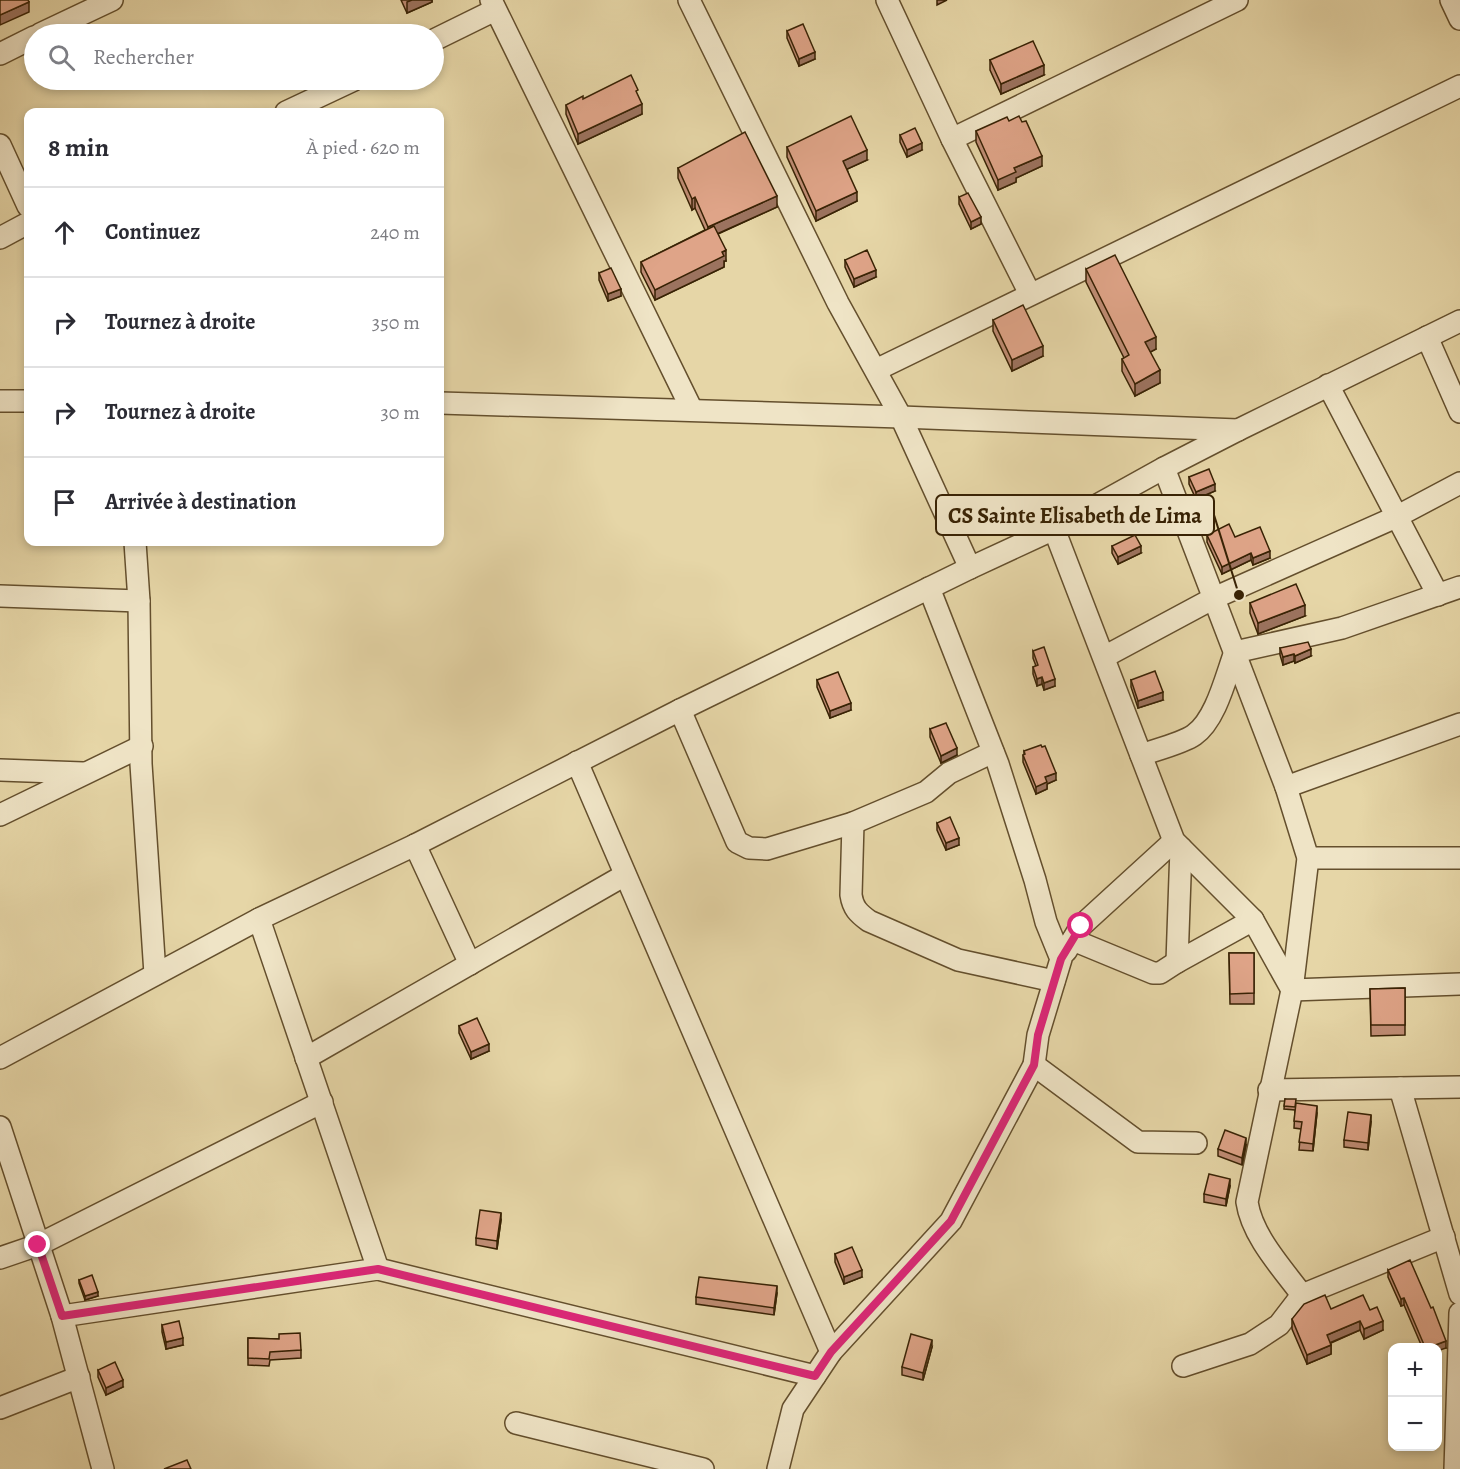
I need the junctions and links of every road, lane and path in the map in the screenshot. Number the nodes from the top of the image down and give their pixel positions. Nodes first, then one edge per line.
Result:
1 (112, 0) edge
2 (689, 0) edge
3 (887, 0) edge
4 (1237, 0) edge
5 (1451, 0) edge
6 (493, 5) edge
7 (1460, 19) edge
8 (61, 24) edge
9 (444, 34) edge
10 (24, 42) edge
11 (0, 54) edge
12 (1460, 86) edge
13 (333, 90) edge
14 (294, 108) edge
15 (952, 140) junction
16 (0, 145) edge
17 (24, 197) edge
18 (24, 225) edge
19 (0, 238) edge
20 (1030, 294) junction
21 (1460, 321) edge
22 (1427, 337) junction
23 (876, 370) junction
24 (1328, 385) junction
25 (0, 401) edge
26 (24, 401) edge
27 (444, 403) edge
28 (692, 410) junction
29 (1460, 412) edge
30 (901, 417) junction
31 (1238, 430) junction
32 (1164, 468) junction
33 (1460, 483) edge
34 (1396, 517) junction
35 (1054, 529) junction
36 (135, 546) edge
37 (970, 568) junction
38 (1460, 587) edge
39 (928, 588) junction
40 (1438, 595) junction
41 (0, 596) edge
42 (1214, 598) junction
43 (139, 601) junction
44 (1235, 652) junction
45 (1104, 657) junction
46 (680, 710) junction
47 (1460, 724) edge
48 (142, 746) junction
49 (993, 752) junction
50 (1141, 755) junction
51 (577, 762) junction
52 (0, 770) edge
53 (88, 774) junction
54 (1286, 787) junction
55 (0, 814) edge
56 (853, 823) junction
57 (1178, 844) junction
58 (415, 845) junction
59 (1308, 858) junction
60 (1460, 858) edge
61 (625, 875) junction
62 (260, 920) junction
63 (1254, 920) junction
64 (1072, 940) junction
65 (1061, 959) junction
66 (1177, 962) junction
67 (470, 964) junction
68 (155, 974) junction
69 (1054, 981) junction
70 (1460, 984) edge
71 (1292, 990) junction
72 (0, 1058) edge
73 (306, 1058) junction
74 (1034, 1065) junction
75 (1460, 1087) edge
76 (1400, 1088) junction
77 (1269, 1090) junction
78 (321, 1102) junction
79 (0, 1127) edge
80 (1196, 1143) dead end
81 (1444, 1237) junction
82 (38, 1245) junction
83 (0, 1258) edge
84 (378, 1269) junction
85 (1460, 1294) edge
86 (1302, 1295) junction
87 (1460, 1313) edge
88 (62, 1316) junction
89 (831, 1352) junction
90 (1183, 1366) dead end
91 (815, 1376) junction
92 (79, 1377) junction
93 (0, 1408) edge
94 (516, 1423) dead end
95 (103, 1469) edge
96 (703, 1469) edge
97 (778, 1469) edge
98 (1455, 1469) edge

1 - 8 street
2 - 23 street
3 - 15 street
4 - 15 street
5 - 7 street
6 - 9 street
6 - 28 street
10 - 11 street
12 - 20 street
13 - 14 street
15 - 20 street
16 - 17 street
18 - 19 street
20 - 23 street
21 - 22 street
22 - 24 street
22 - 29 street
23 - 30 street
24 - 31 street
24 - 34 street
25 - 26 street
27 - 28 street
28 - 30 street
30 - 31 street
30 - 37 street
31 - 32 street
32 - 35 street
32 - 42 street
33 - 34 street
34 - 40 street
34 - 42 street
35 - 37 street
35 - 45 street
36 - 43 street
37 - 39 street
38 - 40 street
39 - 46 street
39 - 49 street
40 - 44 street
41 - 43 street
42 - 44 street
42 - 45 street
43 - 48 street
44 - 50 street
44 - 54 street
45 - 50 street
46 - 51 street
46 - 56 street
47 - 54 street
48 - 53 street
48 - 68 street
49 - 56 street
49 - 65 street
50 - 57 street
51 - 58 street
51 - 61 street
52 - 53 street
53 - 55 street
54 - 59 street
56 - 69 street
57 - 63 street
57 - 64 street
57 - 66 street
58 - 62 street
58 - 67 street
59 - 60 street
59 - 71 street
61 - 67 street
61 - 89 street
62 - 68 street
62 - 73 street
63 - 66 street
63 - 71 street
64 - 65 street
64 - 66 street
65 - 69 street
67 - 73 street
68 - 72 street
69 - 74 street
70 - 71 street
71 - 77 street
73 - 78 street
74 - 80 street
74 - 89 street
75 - 76 street
76 - 77 street
76 - 81 street
77 - 86 street
78 - 82 street
78 - 84 street
79 - 82 street
81 - 85 street
81 - 86 street
82 - 83 street
82 - 88 street
84 - 88 street
84 - 91 street
86 - 90 street
87 - 98 street
88 - 92 street
89 - 91 street
91 - 97 street
92 - 93 street
92 - 95 street
94 - 96 street

